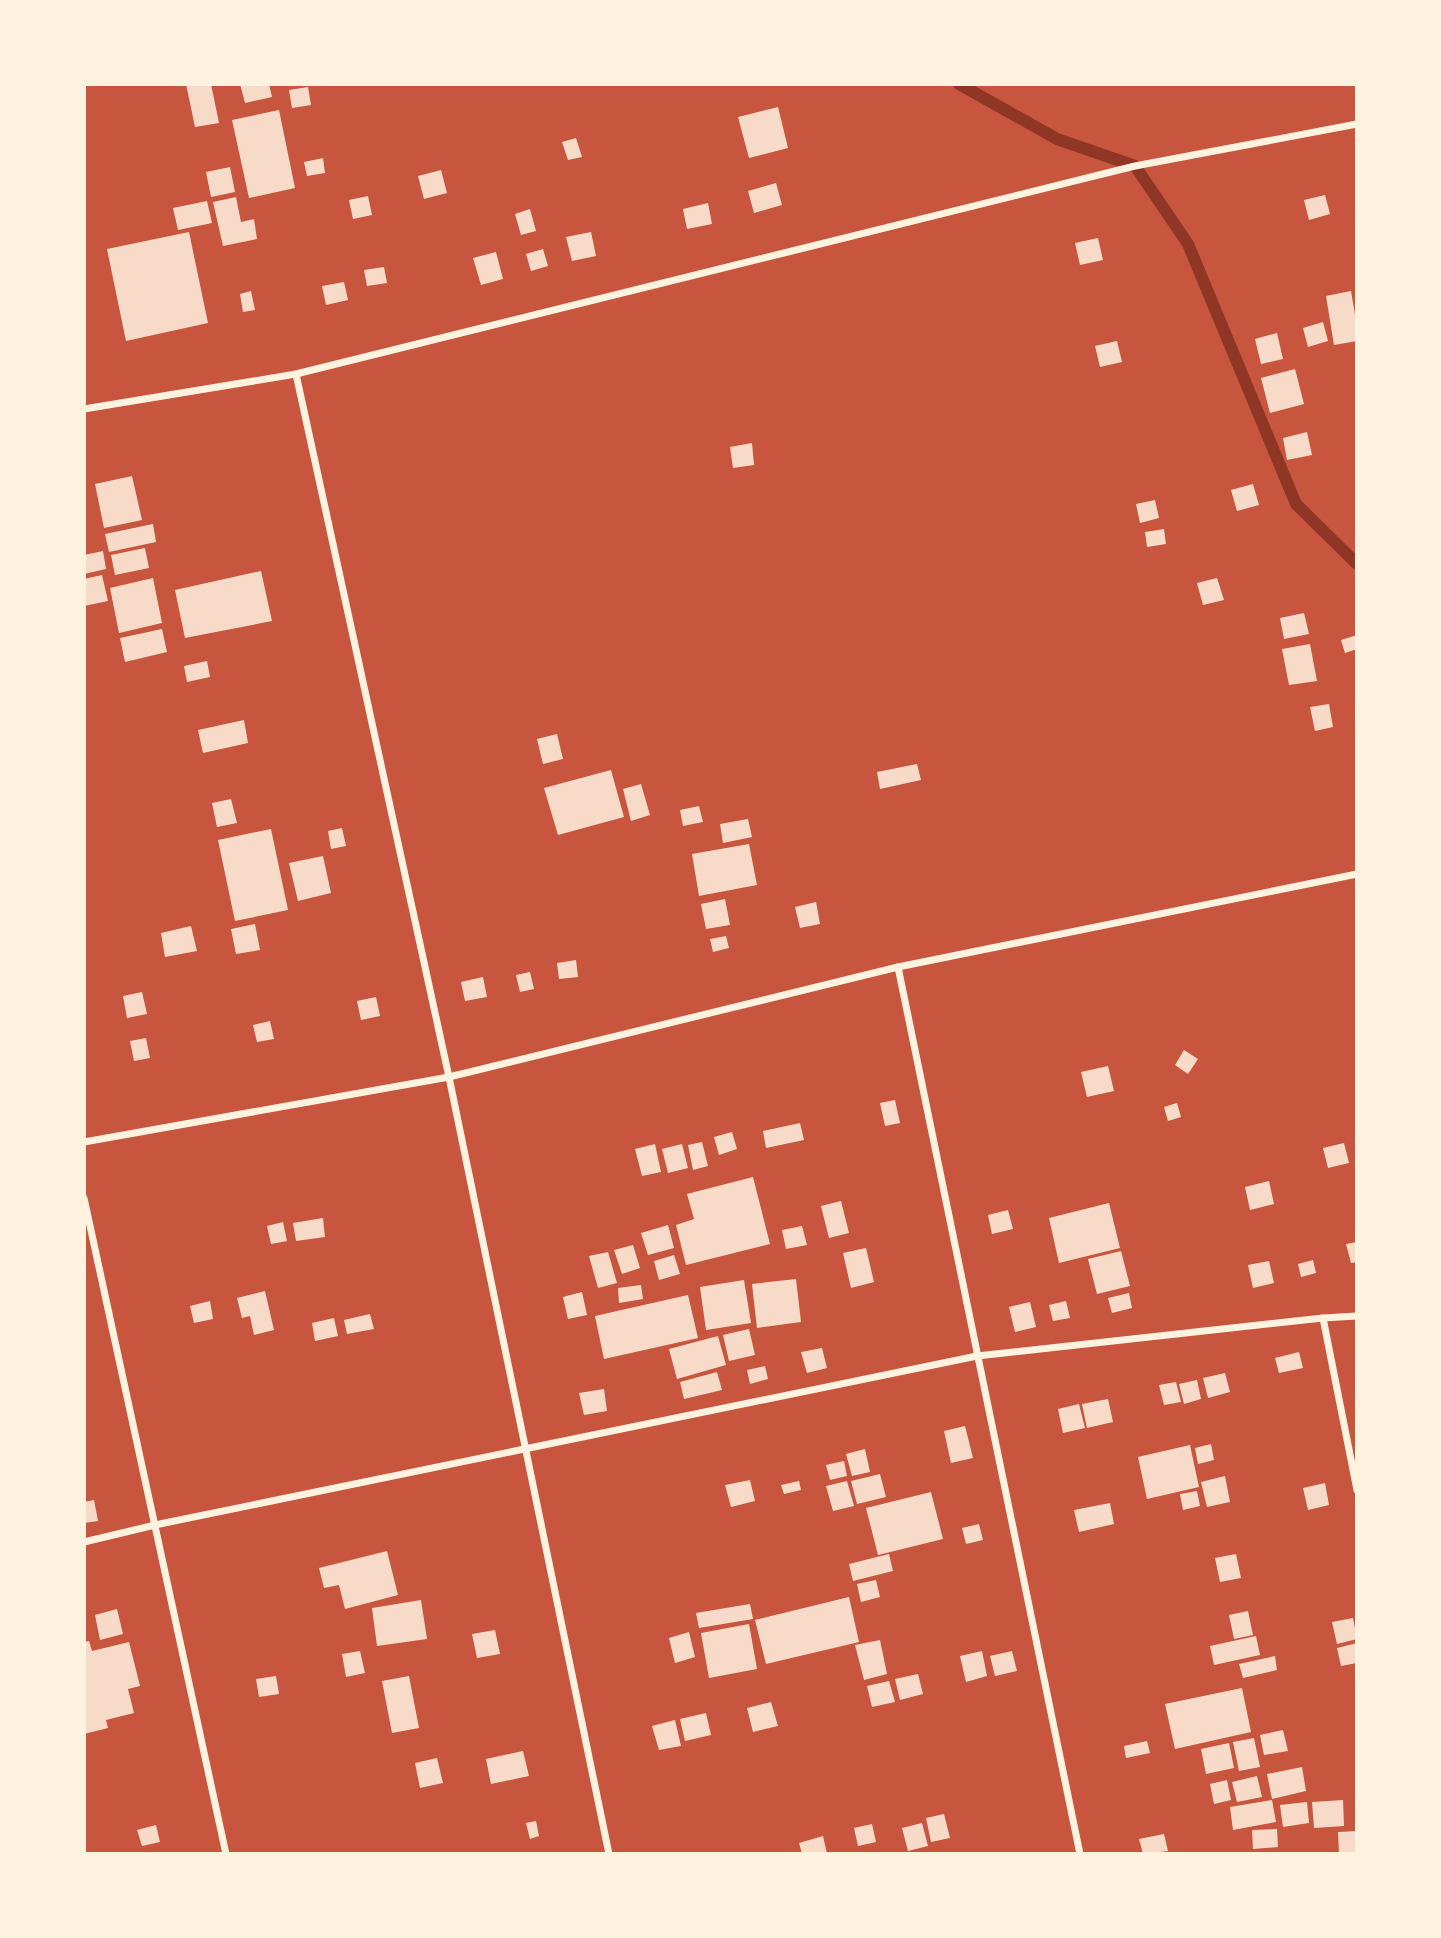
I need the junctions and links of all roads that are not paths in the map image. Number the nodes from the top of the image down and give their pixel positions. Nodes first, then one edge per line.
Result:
1 (1357, 124) edge
2 (296, 374) junction
3 (84, 410) edge
4 (1357, 874) edge
5 (898, 967) junction
6 (449, 1077) junction
7 (84, 1142) edge
8 (84, 1198) edge
9 (1357, 1316) edge
10 (1323, 1318) junction
11 (977, 1356) junction
12 (526, 1449) junction
13 (1357, 1490) edge
14 (155, 1525) junction
15 (84, 1542) edge
16 (226, 1854) edge
17 (610, 1854) edge
18 (1080, 1854) edge

1 - 2 street
2 - 3 street
2 - 6 street
4 - 5 street
5 - 6 street
5 - 11 street
6 - 7 street
6 - 12 street
8 - 14 street
9 - 10 street
10 - 11 street
10 - 13 street
11 - 12 street
11 - 18 street
12 - 14 street
12 - 17 street
14 - 15 street
14 - 16 street

